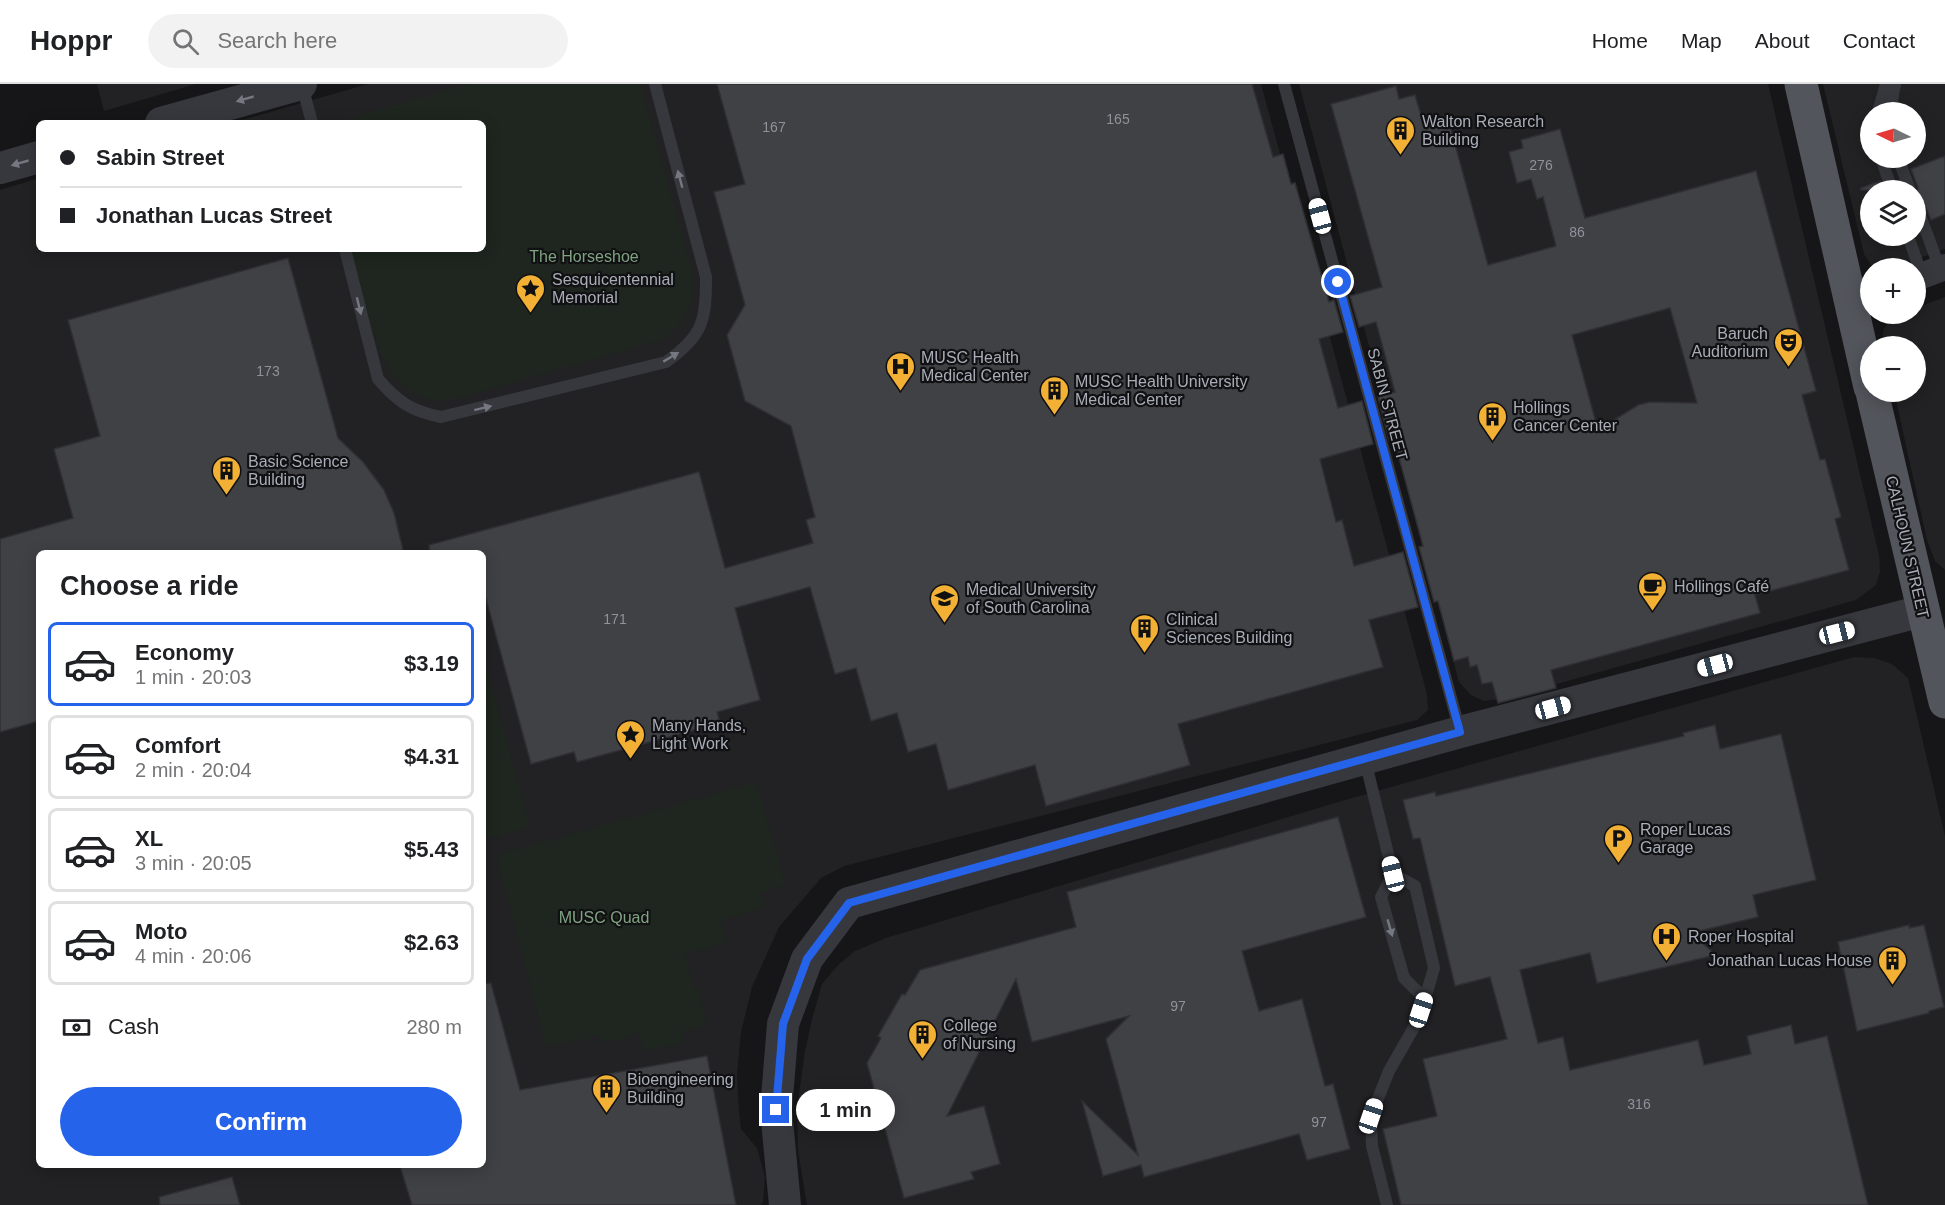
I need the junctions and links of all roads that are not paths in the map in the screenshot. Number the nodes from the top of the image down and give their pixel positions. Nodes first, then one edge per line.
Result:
1 (301, 84) edge
2 (655, 84) edge
3 (1284, 84) edge
4 (1801, 84) edge
5 (1886, 84) edge
6 (1895, 84) edge
7 (1881, 102) edge
8 (1892, 102) edge
9 (172, 120) edge
10 (311, 120) edge
11 (36, 158) edge
12 (0, 168) edge
13 (1914, 246) edge
14 (1925, 246) edge
15 (346, 252) edge
16 (1931, 273) edge
17 (1860, 294) edge
18 (1875, 402) edge
19 (1934, 608) edge
20 (1945, 702) edge
21 (1460, 732) junction
22 (1364, 759) junction
23 (1393, 874) junction
24 (1425, 999) junction
25 (785, 1205) edge
26 (1388, 1205) edge

1 -> 9 street
1 - 10 lane
15 -> 2 lane
3 - 21 lane, SABIN STREET
4 - 17 main road
5 - 7 lane
6 - 8 lane
11 -> 12 street
13 - 16 lane
14 - 16 lane
18 - 19 main road, CALHOUN STREET
19 - 20 main road, CALHOUN STREET
19 - 21 street
21 - 22 street
22 - 23 lane
22 - 25 street
23 -> 24 lane
23 - 24 lane
24 - 26 lane

